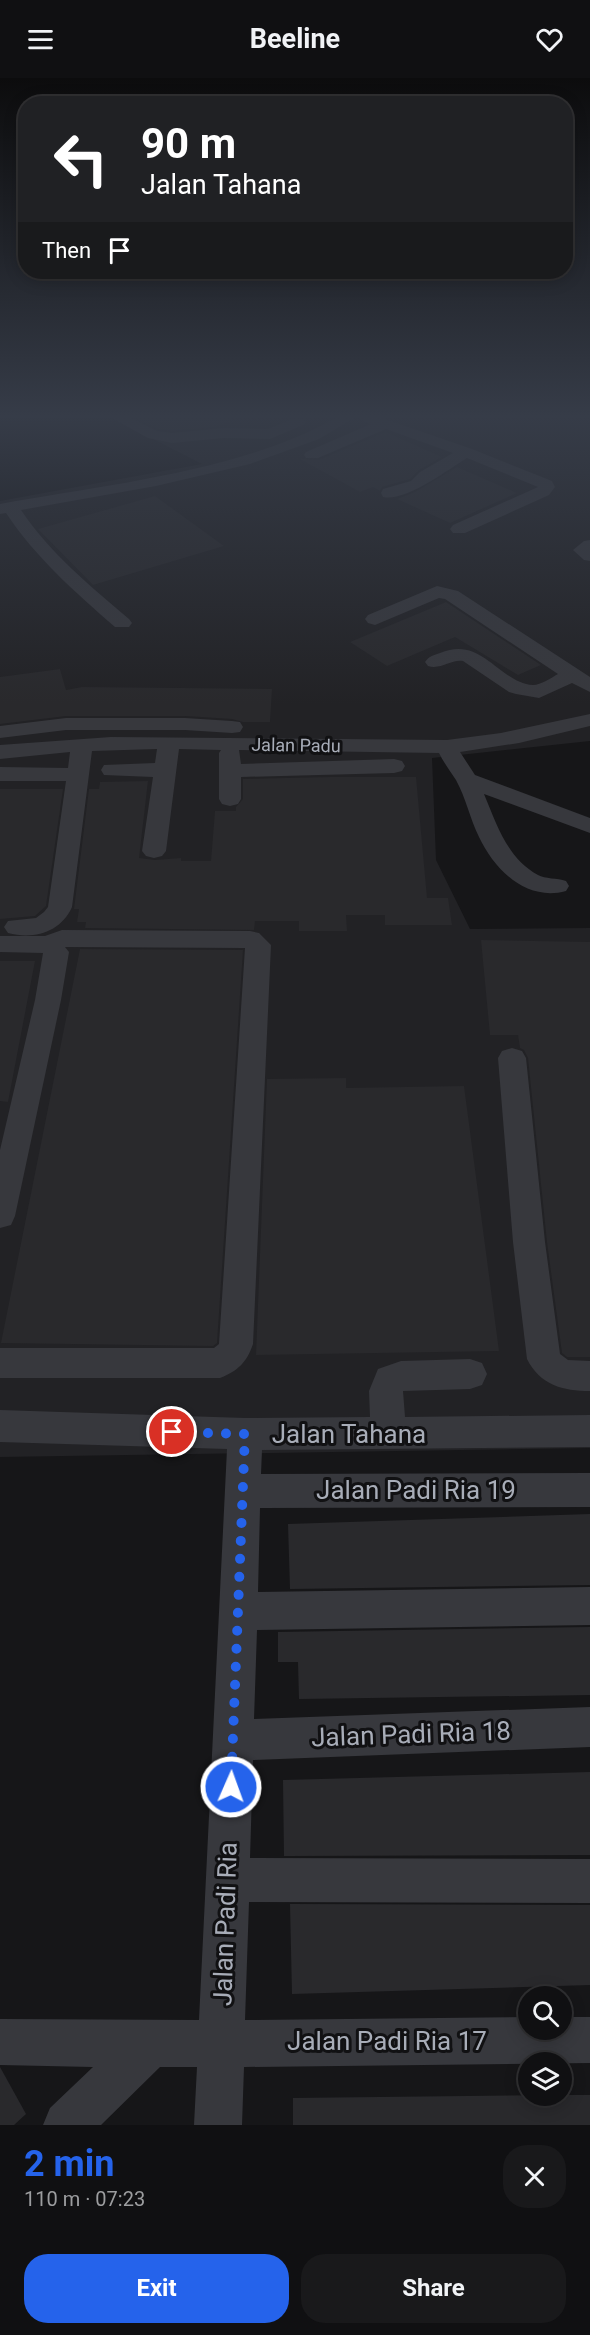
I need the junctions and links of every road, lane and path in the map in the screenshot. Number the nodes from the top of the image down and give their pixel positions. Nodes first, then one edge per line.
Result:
1 (10, 514) edge
2 (494, 514) edge
3 (459, 529) dead end
4 (590, 544) edge
5 (590, 556) edge
6 (375, 620) dead end
7 (122, 623) dead end
8 (435, 662) dead end
9 (581, 680) edge
10 (590, 720) edge
11 (246, 728) dead end
12 (0, 733) edge
13 (82, 744) junction
14 (168, 744) junction
15 (230, 745) junction
16 (447, 746) junction
17 (0, 752) edge
18 (394, 766) dead end
19 (112, 770) dead end
20 (165, 770) junction
21 (230, 771) junction
22 (0, 774) edge
23 (78, 775) junction
24 (467, 780) junction
25 (230, 799) dead end
26 (590, 826) edge
27 (154, 851) dead end
28 (557, 886) dead end
29 (0, 926) edge
30 (0, 944) edge
31 (49, 944) junction
32 (512, 1058) dead end
33 (0, 1216) edge
34 (0, 1363) edge
35 (470, 1374) dead end
36 (590, 1376) edge
37 (0, 1426) edge
38 (590, 1431) edge
39 (245, 1434) junction
40 (388, 1434) junction
41 (590, 1490) edge
42 (243, 1491) junction
43 (590, 1606) edge
44 (238, 1611) junction
45 (590, 1728) edge
46 (233, 1740) junction
47 (227, 1880) junction
48 (590, 1881) edge
49 (590, 2040) edge
50 (0, 2042) edge
51 (220, 2042) junction
52 (149, 2045) junction
53 (68, 2125) edge
54 (218, 2125) edge

1 - 7 street
2 - 3 street
4 - 5 street
6 - 9 street
8 - 9 street
10 - 16 street, Jalan Padu
11 - 12 street
13 - 14 street, Jalan Padu
13 - 17 street, Jalan Padu
13 - 23 street
14 - 15 street, Jalan Padu
14 - 20 street
15 - 16 street, Jalan Padu
15 - 21 street
16 - 24 street
18 - 21 street
19 - 20 street
20 - 27 street
21 - 25 street
22 - 23 street
23 - 29 street
24 - 26 street
24 - 28 street
30 - 31 street
31 - 33 street
31 - 34 street
32 - 36 street
35 - 40 street
37 - 39 street, Jalan Tahana
38 - 40 street, Jalan Tahana
39 - 40 street, Jalan Tahana
39 - 42 street, Jalan Padi Ria
41 - 42 street, Jalan Padi Ria 19
42 - 44 street, Jalan Padi Ria
43 - 44 street
44 - 46 street, Jalan Padi Ria
45 - 46 street, Jalan Padi Ria 18
46 - 47 street, Jalan Padi Ria
47 - 48 street
47 - 51 street, Jalan Padi Ria
49 - 51 street, Jalan Padi Ria 17
50 - 52 street, Jalan Padi Ria 17
51 - 52 street, Jalan Padi Ria 17
51 - 54 street, Jalan Padi Ria
52 - 53 street

